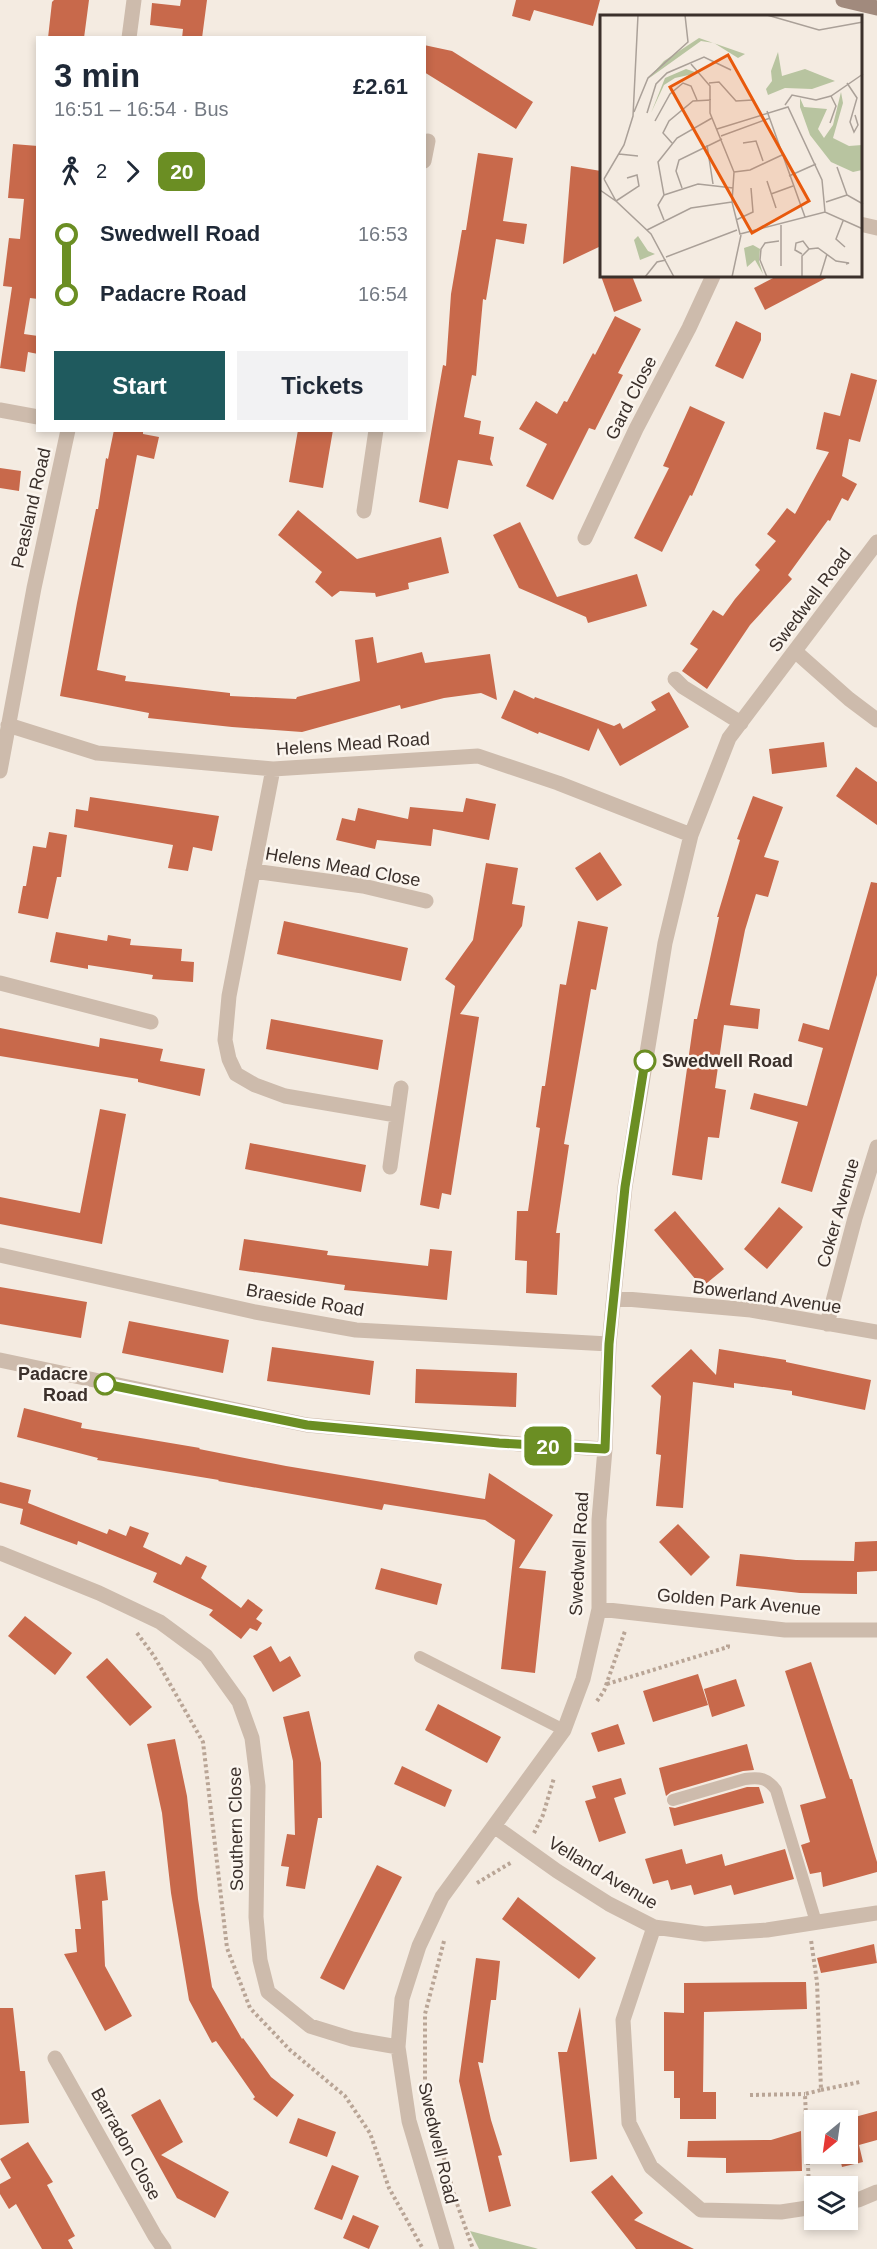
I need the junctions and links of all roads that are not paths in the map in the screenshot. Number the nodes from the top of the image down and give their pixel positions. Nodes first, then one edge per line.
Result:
1 (134, 0) edge
2 (843, 0) edge
3 (877, 8) edge
4 (129, 36) edge
5 (429, 141) dead end
6 (426, 153) edge
7 (862, 224) edge
8 (877, 228) edge
9 (712, 278) edge
10 (0, 410) edge
11 (36, 417) edge
12 (68, 432) edge
13 (376, 432) edge
14 (364, 511) dead end
15 (585, 538) dead end
16 (877, 542) edge
17 (796, 652) junction
18 (675, 679) dead end
19 (877, 720) edge
20 (741, 723) junction
21 (8, 724) junction
22 (273, 769) junction
23 (0, 771) edge
24 (691, 835) junction
25 (253, 871) junction
26 (426, 901) dead end
27 (0, 983) edge
28 (151, 1022) dead end
29 (400, 1088) dead end
30 (396, 1115) junction
31 (877, 1147) edge
32 (390, 1167) dead end
33 (0, 1255) edge
34 (615, 1298) junction
35 (827, 1324) junction
36 (877, 1332) edge
37 (609, 1344) junction
38 (0, 1360) edge
39 (605, 1449) junction
40 (0, 1552) edge
41 (599, 1608) junction
42 (877, 1630) edge
43 (420, 1657) dead end
44 (564, 1730) junction
45 (673, 1800) dead end
46 (494, 1826) junction
47 (877, 1913) edge
48 (812, 1922) junction
49 (654, 1927) junction
50 (398, 2047) junction
51 (55, 2058) dead end
52 (877, 2192) edge
53 (858, 2200) edge
54 (804, 2208) edge
55 (164, 2249) edge
56 (447, 2249) edge

1 - 4 street
2 - 3 street
5 - 6 street
7 - 8 street
9 - 15 street, Gard Close
10 - 11 street
12 - 21 street, Peasland Road
13 - 14 street
16 - 17 street, Swedwell Road
17 - 19 street
17 - 20 street, Swedwell Road
18 - 20 street
20 - 24 street, Swedwell Road
21 - 22 street, Helens Mead Road
21 - 23 street, Peasland Road
22 - 24 street, Helens Mead Road
22 - 25 street, Helens Mead Close
24 - 34 street, Swedwell Road
25 - 26 street, Helens Mead Close
25 - 30 street, Helens Mead Close
27 - 28 street
29 - 30 street
30 - 32 street
31 - 35 street, Coker Avenue
33 - 37 street, Braeside Road
34 - 35 street, Bowerland Avenue
34 - 37 street, Swedwell Road
35 - 36 street, Bowerland Avenue
37 - 39 street, Swedwell Road
38 - 39 street
39 - 41 street, Swedwell Road
40 - 50 street, Southern Close
41 - 42 street, Golden Park Avenue
41 - 44 street, Swedwell Road
43 - 44 lane
44 - 46 street, Swedwell Road
45 - 48 lane
46 - 49 street, Velland Avenue
46 - 50 street, Swedwell Road
47 - 48 street, Velland Avenue
48 - 49 street, Velland Avenue
49 - 54 street
50 - 56 street, Swedwell Road
51 - 55 street, Barradon Close
52 - 53 street

